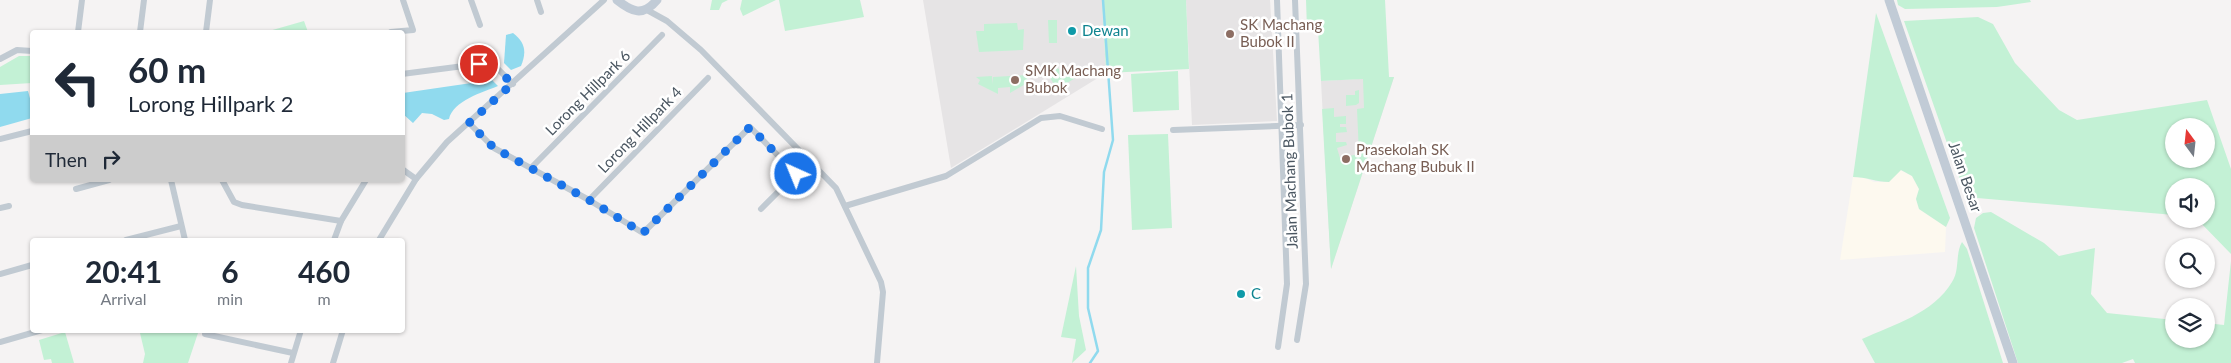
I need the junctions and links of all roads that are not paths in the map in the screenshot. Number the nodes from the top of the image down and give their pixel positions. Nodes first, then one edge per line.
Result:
1 (82, 0) edge
2 (144, 0) edge
3 (211, 0) edge
4 (403, 0) edge
5 (471, 0) edge
6 (537, 0) edge
7 (604, 0) edge
8 (617, 0) edge
9 (657, 0) edge
10 (1277, 0) edge
11 (1295, 0) edge
12 (1889, 0) edge
13 (647, 10) junction
14 (541, 12) dead end
15 (480, 25) dead end
16 (78, 30) edge
17 (140, 30) edge
18 (206, 30) edge
19 (405, 31) edge
20 (662, 35) dead end
21 (30, 51) edge
22 (0, 59) edge
23 (405, 74) edge
24 (708, 78) dead end
25 (512, 84) junction
26 (469, 123) junction
27 (1301, 125) junction
28 (1282, 126) junction
29 (1102, 129) dead end
30 (1173, 130) dead end
31 (30, 132) edge
32 (0, 139) edge
33 (532, 167) junction
34 (405, 171) edge
35 (416, 179) junction
36 (102, 182) edge
37 (171, 182) edge
38 (223, 182) edge
39 (365, 182) edge
40 (76, 189) dead end
41 (589, 200) junction
42 (9, 206) dead end
43 (845, 206) junction
44 (0, 208) edge
45 (761, 209) dead end
46 (341, 221) junction
47 (182, 226) junction
48 (134, 238) edge
49 (185, 238) edge
50 (335, 238) edge
51 (380, 238) edge
52 (30, 266) edge
53 (0, 274) edge
54 (32, 333) edge
55 (300, 333) edge
56 (342, 333) edge
57 (204, 334) dead end
58 (1297, 340) dead end
59 (0, 342) edge
60 (1278, 347) dead end
61 (293, 353) junction
62 (291, 363) edge
63 (333, 363) edge
64 (877, 363) edge
65 (2013, 363) edge

1 - 16 street
2 - 17 street
3 - 18 street
4 - 19 street
5 - 15 street
6 - 14 street
7 - 25 street
8 - 13 main road
9 - 13 main road
10 - 28 street
11 - 27 street, Jalan Machang Bubok 1
12 - 65 main road, Jalan Besar
13 - 43 street
20 - 33 street, Lorong Hillpark 6
21 - 22 street
23 - 25 street
24 - 41 street, Lorong Hillpark 4
25 - 26 street
26 - 33 street
26 - 35 street
27 - 28 street
27 - 58 street, Jalan Machang Bubok 1
28 - 30 street
28 - 60 street
29 - 43 street
31 - 32 street
33 - 41 street
34 - 35 street
35 - 51 street
36 - 40 street
37 - 47 street
38 - 46 street
39 - 46 street
41 - 45 street
42 - 44 street
43 - 64 street
46 - 50 street
47 - 48 street
47 - 49 street
52 - 53 street
54 - 59 street
55 - 61 street
56 - 63 street
57 - 61 street
61 - 62 street

